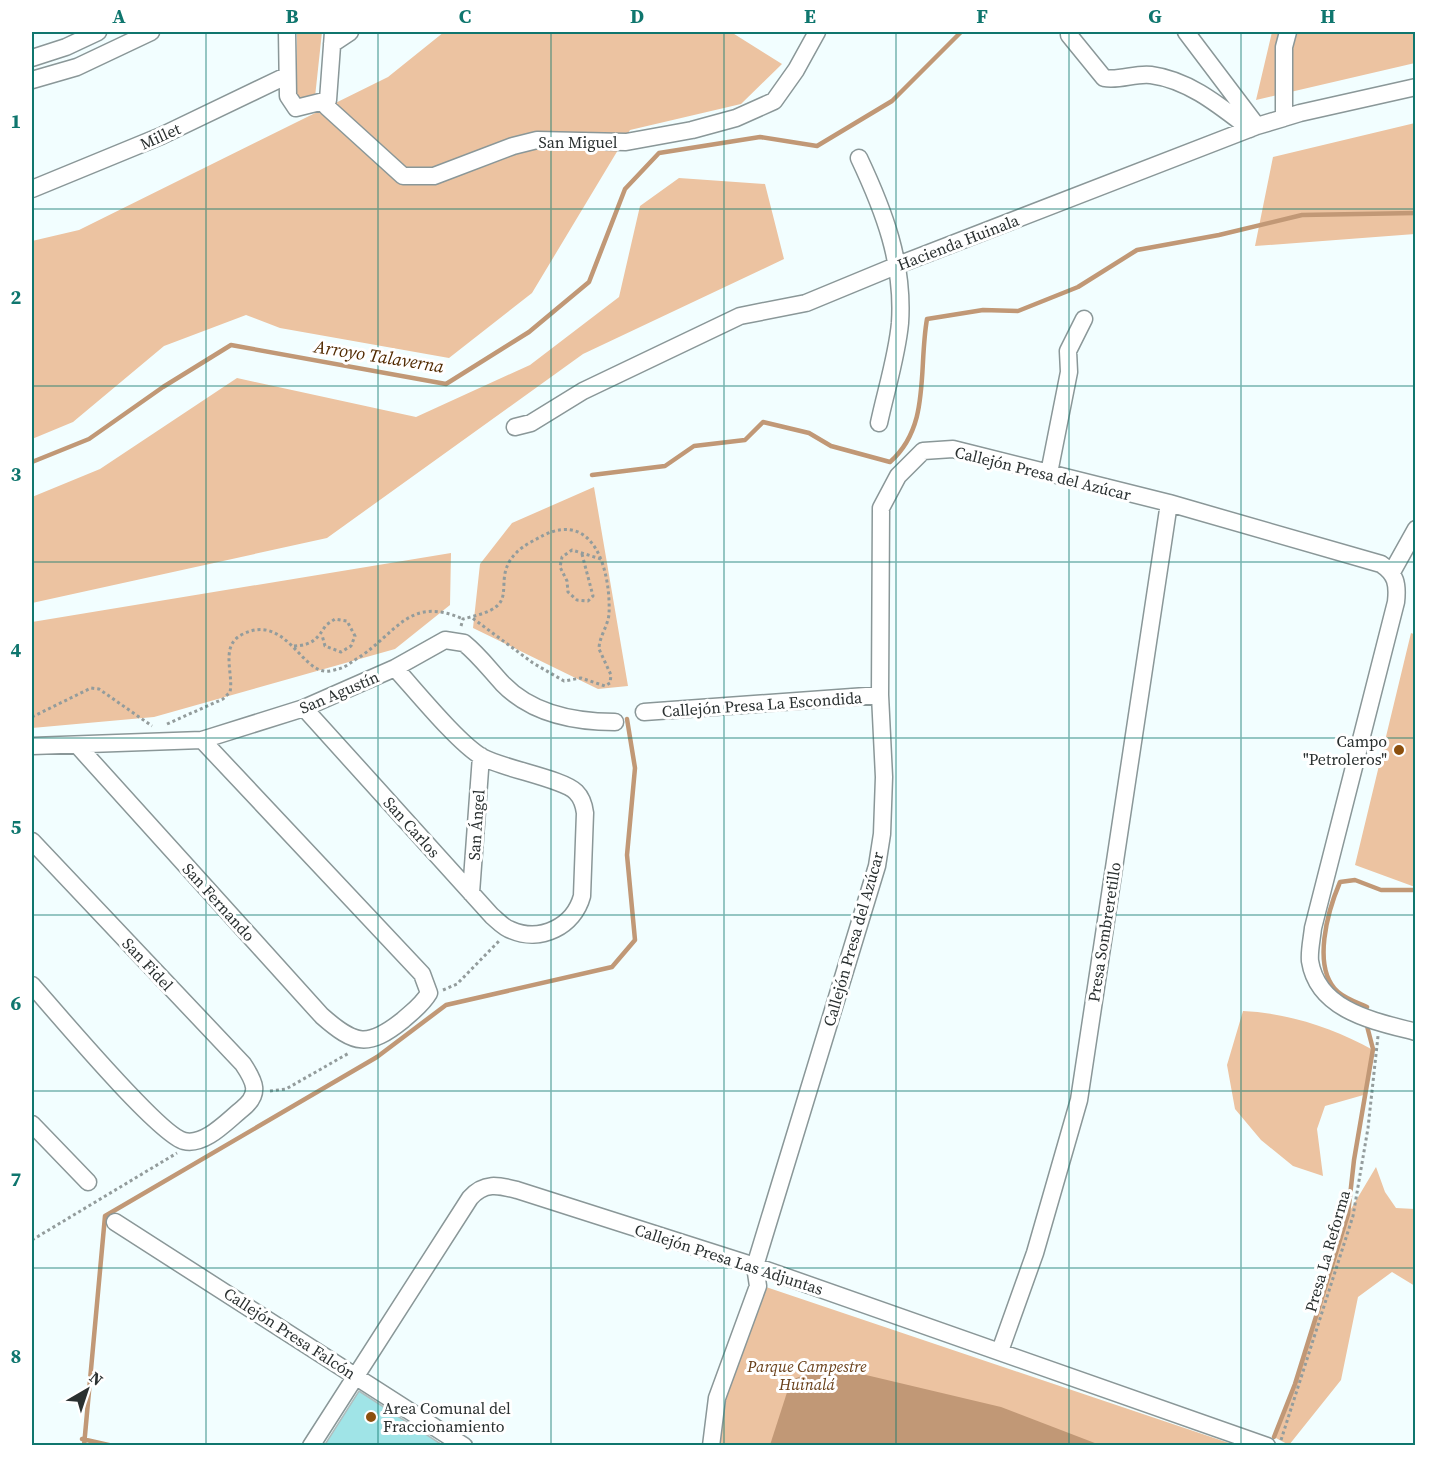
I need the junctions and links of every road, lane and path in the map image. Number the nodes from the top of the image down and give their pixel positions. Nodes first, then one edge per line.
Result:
1 (98, 32) edge
2 (151, 32) edge
3 (287, 32) edge
4 (350, 32) edge
5 (817, 32) edge
6 (1186, 32) edge
7 (1288, 32) edge
8 (1069, 35) dead end
9 (333, 38) edge
10 (32, 57) edge
11 (286, 76) junction
12 (32, 80) edge
13 (1416, 87) edge
14 (328, 99) junction
15 (1284, 118) junction
16 (1254, 127) junction
17 (859, 158) dead end
18 (32, 189) edge
19 (898, 265) junction
20 (1084, 319) dead end
21 (879, 423) dead end
22 (514, 426) dead end
23 (1049, 473) junction
24 (1169, 503) junction
25 (1416, 529) edge
26 (582, 554) junction
27 (602, 560) junction
28 (1392, 572) junction
29 (471, 617) junction
30 (463, 619) junction
31 (322, 635) junction
32 (456, 639) junction
33 (294, 646) junction
34 (395, 668) junction
35 (880, 695) junction
36 (304, 708) junction
37 (644, 712) dead end
38 (32, 717) edge
39 (615, 722) dead end
40 (164, 725) dead end
41 (153, 727) dead end
42 (202, 740) junction
43 (32, 746) edge
44 (78, 746) junction
45 (481, 756) junction
46 (32, 841) edge
47 (471, 893) junction
48 (510, 930) junction
49 (32, 985) edge
50 (429, 993) junction
51 (1380, 1023) junction
52 (1416, 1032) edge
53 (371, 1040) junction
54 (256, 1093) junction
55 (32, 1124) edge
56 (189, 1141) junction
57 (88, 1182) dead end
58 (115, 1222) dead end
59 (32, 1240) edge
60 (755, 1266) junction
61 (1000, 1351) junction
62 (356, 1376) junction
63 (311, 1446) edge
64 (464, 1446) edge
65 (711, 1446) edge
66 (1267, 1446) edge
67 (1279, 1446) edge

1 - 10 street
2 - 12 street
3 - 11 street
4 - 9 street
5 - 14 street, San Miguel
6 - 16 street
7 - 15 street
8 - 16 street
9 - 14 street
11 - 14 street
11 - 18 street, Millet
13 - 15 street
15 - 16 street, Hacienda Huinala
16 - 19 street, Hacienda Huinala
17 - 19 street
19 - 21 street
19 - 22 street, Hacienda Huinala
20 - 23 street
23 - 24 street, Callejón Presa del Azúcar
23 - 35 street, Callejón Presa del Azúcar
24 - 28 street, Callejón Presa del Azúcar
24 - 61 street, Presa Sombreretillo
25 - 28 street
26 - 26 path
26 - 27 path
27 - 29 path
27 - 29 path
28 - 51 street
29 - 30 path
30 - 32 path
30 - 33 path
31 - 31 path
31 - 33 path
32 - 34 street, San Agustín
32 - 39 street
33 - 40 path
34 - 36 street, San Agustín
34 - 45 street
35 - 37 street, Callejón Presa La Escondida
35 - 60 street, Callejón Presa del Azúcar
36 - 42 street, San Agustín
36 - 47 street, San Carlos
38 - 41 path
42 - 44 street, San Agustín
42 - 50 street
43 - 44 street, San Agustín
44 - 53 street, San Fernando
45 - 47 street, San Ángel
45 - 48 street, San Carlos
46 - 54 street, San Fidel
47 - 48 street, San Carlos
48 - 50 path
49 - 56 street
50 - 53 street
51 - 52 street
51 - 67 path, Presa La Reforma
53 - 54 path
54 - 56 street
55 - 57 street
56 - 59 path
58 - 62 street, Callejón Presa Falcón
60 - 61 street, Callejón Presa Las Adjuntas
60 - 62 street, Callejón Presa Las Adjuntas
60 - 65 street
61 - 66 street, Callejón Presa Las Adjuntas
62 - 63 street, Callejón Presa Las Adjuntas
62 - 64 street, Callejón Presa Falcón

